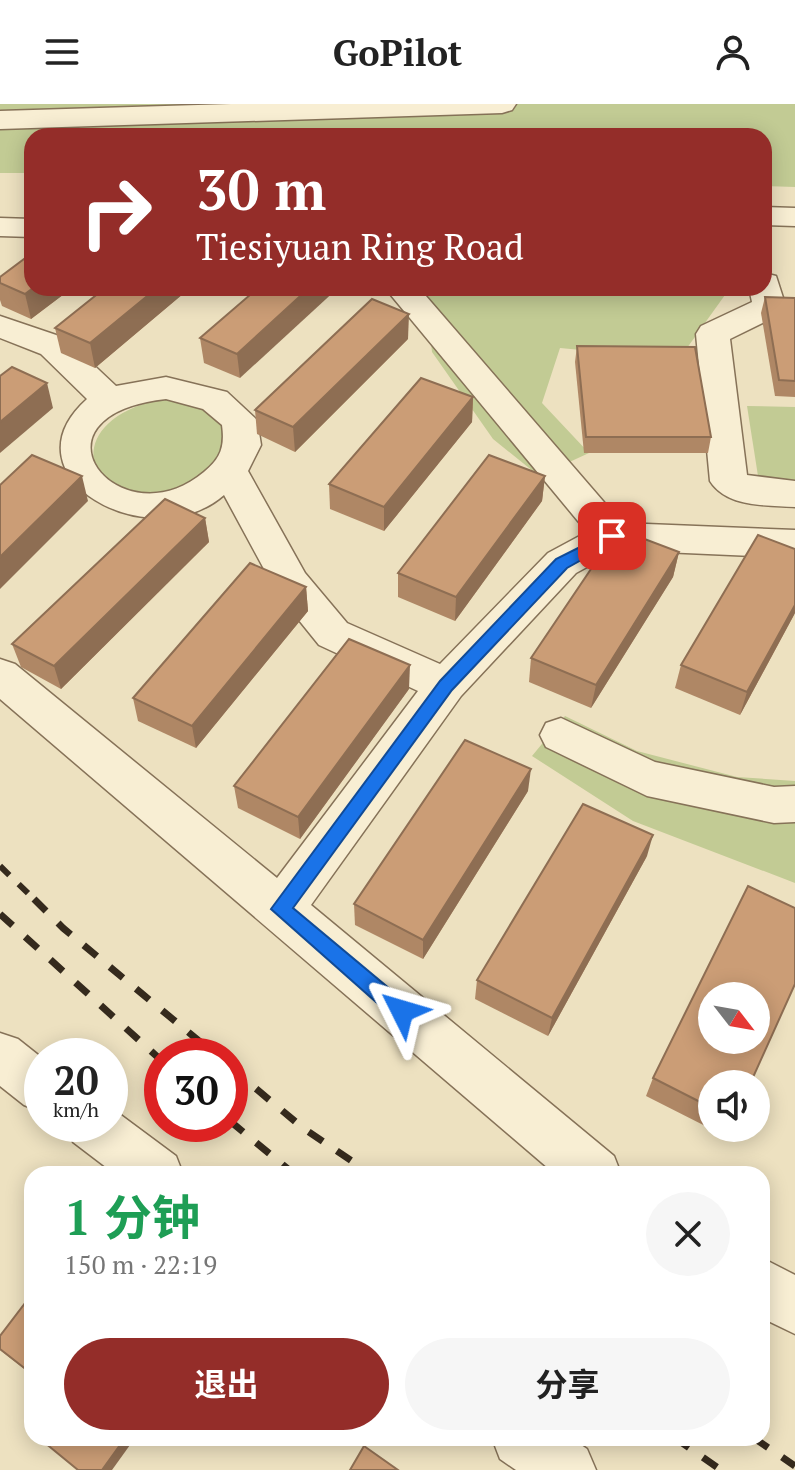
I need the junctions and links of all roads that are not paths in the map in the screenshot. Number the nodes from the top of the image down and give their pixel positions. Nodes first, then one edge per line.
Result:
1 (502, 104) edge
2 (0, 120) edge
3 (772, 216) edge
4 (795, 217) edge
5 (0, 227) edge
6 (24, 228) edge
7 (408, 296) edge
8 (767, 296) edge
9 (0, 326) edge
10 (110, 401) junction
11 (231, 474) junction
12 (795, 494) edge
13 (612, 536) junction
14 (795, 544) edge
15 (0, 675) edge
16 (446, 685) junction
17 (561, 735) dead end
18 (795, 804) edge
19 (281, 909) junction
20 (0, 1056) edge
21 (24, 1074) edge
22 (115, 1142) edge
23 (146, 1166) edge
24 (586, 1166) edge
25 (770, 1291) edge
26 (795, 1306) edge
27 (532, 1446) edge
28 (566, 1470) edge

1 - 2 street
3 - 4 street
5 - 6 street
7 - 13 street
8 - 12 street
9 - 10 street
10 - 11 street
10 - 11 street
11 - 16 street
13 - 14 street
13 - 16 street
15 - 19 street
16 - 19 street
17 - 18 street
19 - 24 street
20 - 21 street
22 - 23 street
25 - 26 street
27 - 28 street

